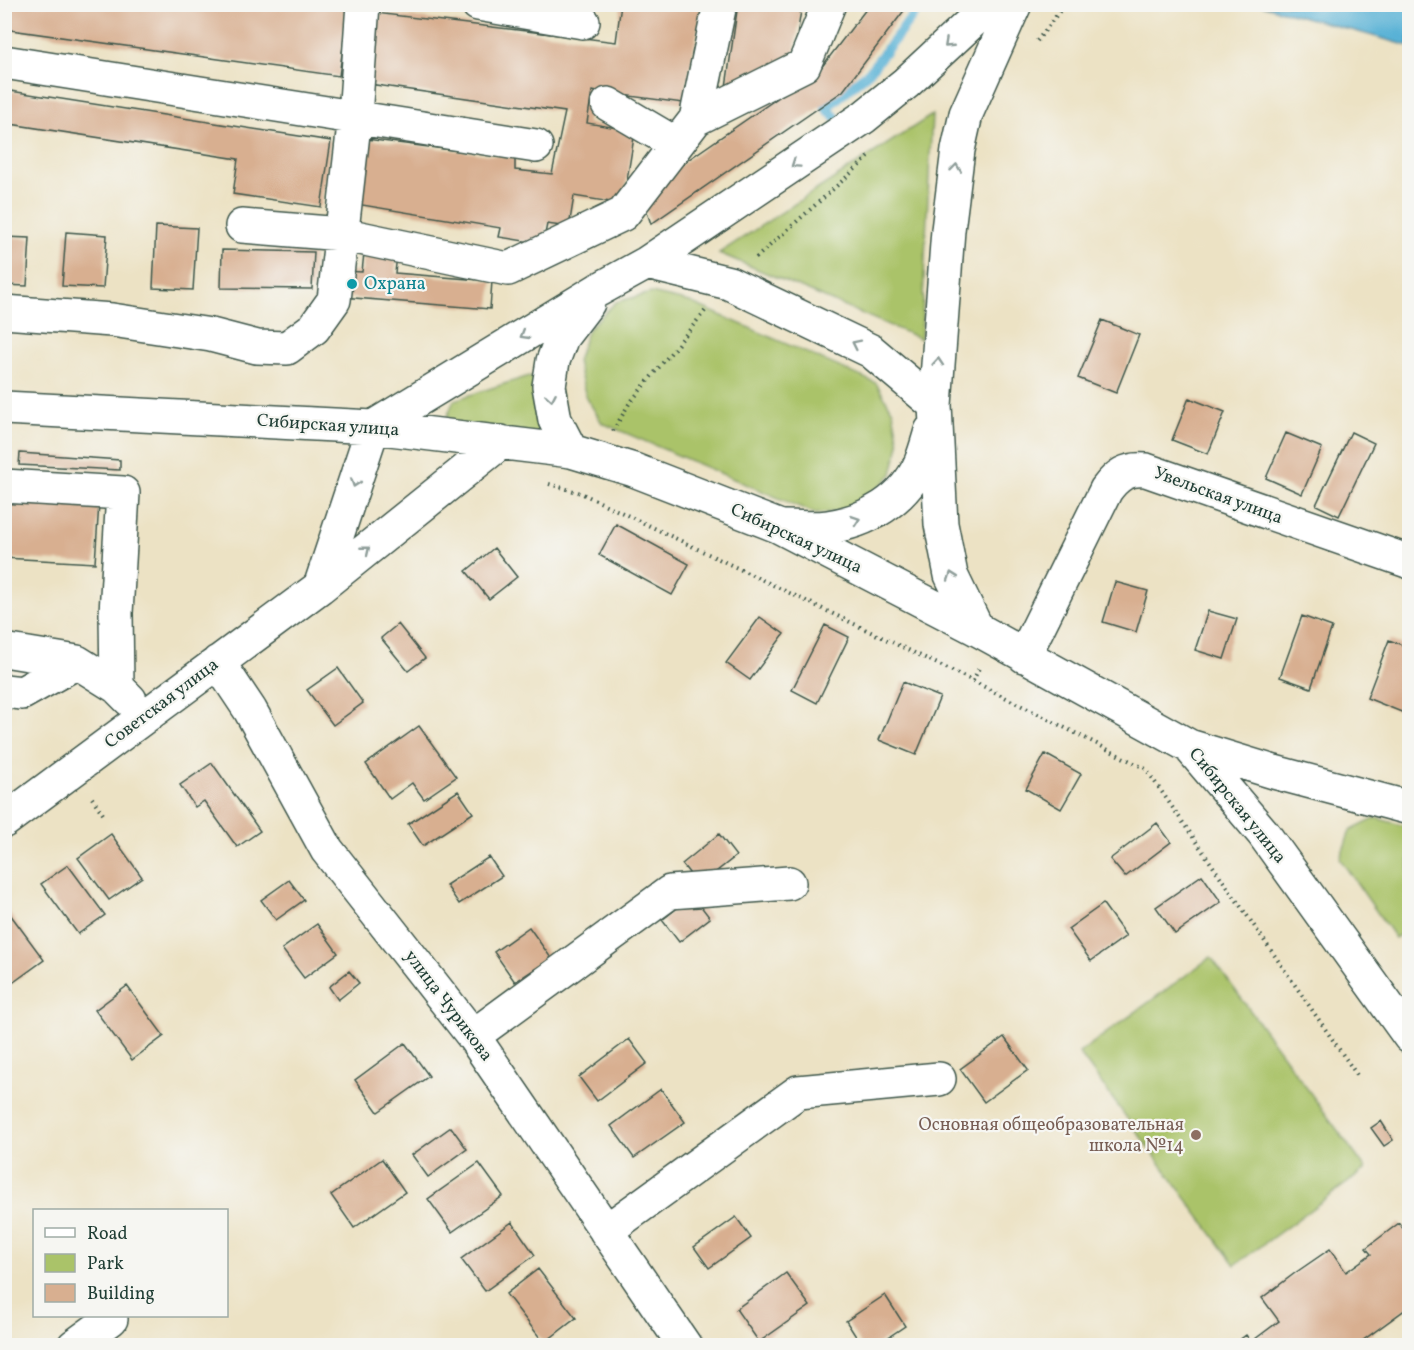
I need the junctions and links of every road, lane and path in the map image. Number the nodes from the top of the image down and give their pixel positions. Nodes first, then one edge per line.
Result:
1 (363, 4) edge
2 (478, 4) edge
3 (720, 4) edge
4 (830, 4) edge
5 (991, 4) edge
6 (1015, 4) edge
7 (1065, 4) edge
8 (582, 22) dead end
9 (1033, 46) dead end
10 (4, 62) edge
11 (608, 104) dead end
12 (355, 116) junction
13 (686, 132) junction
14 (536, 146) dead end
15 (870, 156) dead end
16 (242, 226) dead end
17 (341, 234) junction
18 (647, 263) junction
19 (729, 283) junction
20 (598, 290) junction
21 (4, 312) edge
22 (4, 408) edge
23 (935, 413) junction
24 (373, 427) junction
25 (501, 442) junction
26 (584, 455) junction
27 (546, 484) dead end
28 (4, 486) edge
29 (581, 493) junction
30 (778, 526) junction
31 (1410, 562) edge
32 (320, 587) junction
33 (986, 634) junction
34 (4, 650) edge
35 (1024, 656) junction
36 (77, 662) junction
37 (218, 662) junction
38 (973, 681) junction
39 (117, 687) junction
40 (10, 701) edge
41 (146, 717) junction
42 (1189, 746) junction
43 (1410, 808) edge
44 (4, 821) edge
45 (789, 883) dead end
46 (473, 1036) junction
47 (1410, 1037) edge
48 (1359, 1078) dead end
49 (939, 1079) dead end
50 (606, 1231) junction
51 (111, 1319) dead end
52 (74, 1346) edge
53 (685, 1346) edge

1 - 12 street
2 - 8 street
3 - 13 street
4 - 13 street
5 -> 18 street
23 -> 6 street
7 - 9 path
10 - 12 street
11 - 13 street
12 - 14 street
12 - 17 street
13 - 17 street
15 - 19 path
16 - 17 street
17 - 21 street
18 - 19 street
18 - 20 street
23 -> 19 street
19 - 26 path
20 -> 24 street
20 -> 26 street
22 - 24 street, Сибирская улица
30 -> 23 street
33 -> 23 street
24 - 25 street, Сибирская улица
24 -> 32 street
25 - 26 street, Сибирская улица
32 -> 25 street, Советская улица
26 - 29 path
26 - 30 street, Сибирская улица
27 - 29 path
28 - 39 street
29 - 38 path
30 - 33 street, Сибирская улица
31 - 35 street, Увельская улица
32 - 37 street, Советская улица
33 - 35 street, Сибирская улица
33 - 38 path
34 - 36 street
35 - 42 street, Сибирская улица
36 - 39 street
36 - 40 street
37 - 41 street, Советская улица
37 - 46 street, улица Чурикова
38 - 48 path
39 - 41 street
41 - 44 street, Советская улица
42 - 43 street
42 - 47 street, Сибирская улица
45 - 46 street
46 - 50 street, улица Чурикова
49 - 50 street
50 - 53 street, улица Чурикова
51 - 52 street

